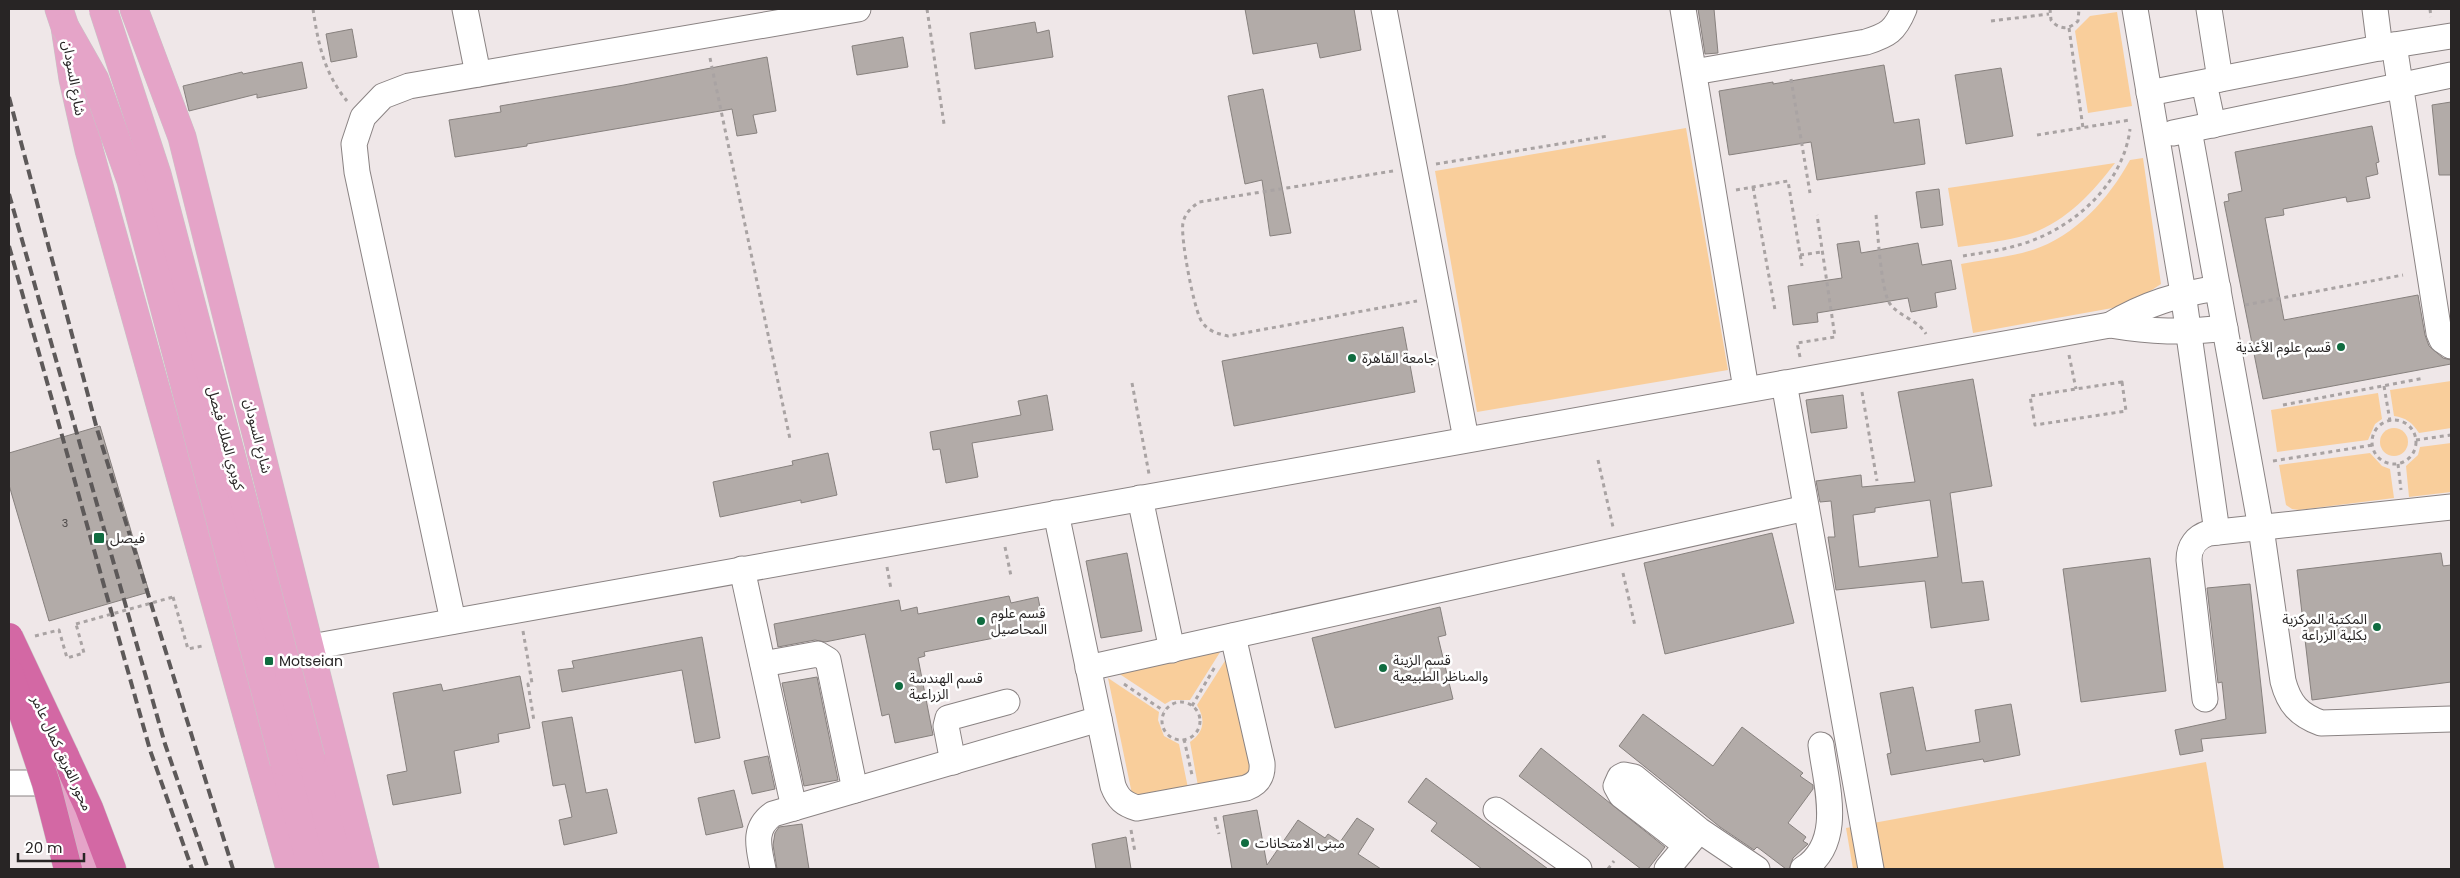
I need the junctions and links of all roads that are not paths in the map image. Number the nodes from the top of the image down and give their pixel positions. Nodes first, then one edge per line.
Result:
1 (103, 9) edge
2 (134, 9) edge
3 (465, 9) edge
4 (858, 9) edge
5 (1384, 9) edge
6 (1683, 9) edge
7 (1904, 9) edge
8 (2135, 9) edge
9 (2209, 9) edge
10 (2375, 9) edge
11 (62, 18) edge
12 (2451, 36) edge
13 (2387, 46) junction
14 (1694, 72) junction
15 (478, 74) junction
16 (2451, 75) edge
17 (2212, 81) junction
18 (2401, 86) junction
19 (2147, 116) junction
20 (2201, 127) junction
21 (2183, 293) junction
22 (2222, 308) junction
23 (2110, 325) junction
24 (2188, 333) junction
25 (2451, 346) edge
26 (1794, 381) junction
27 (1746, 389) junction
28 (1466, 439) junction
29 (1147, 497) junction
30 (2451, 507) edge
31 (1806, 508) junction
32 (1056, 513) junction
33 (2261, 528) junction
34 (2217, 532) junction
35 (742, 569) junction
36 (453, 621) junction
37 (1233, 636) junction
38 (9, 637) edge
39 (311, 647) junction
40 (1172, 650) junction
41 (9, 658) edge
42 (763, 664) junction
43 (1093, 667) junction
44 (9, 672) edge
45 (2205, 699) dead end
46 (1008, 702) dead end
47 (1099, 719) junction
48 (2451, 719) edge
49 (1821, 745) dead end
50 (953, 762) junction
51 (45, 775) junction
52 (9, 784) edge
53 (855, 790) junction
54 (1635, 792) dead end
55 (794, 808) junction
56 (1496, 810) dead end
57 (1692, 838) junction
58 (59, 869) edge
59 (68, 869) edge
60 (88, 869) edge
61 (112, 869) edge
62 (290, 869) edge
63 (312, 869) edge
64 (340, 869) edge
65 (365, 869) edge
66 (763, 869) edge
67 (1579, 869) edge
68 (1667, 869) edge
69 (1757, 869) edge
70 (1803, 869) edge
71 (1871, 869) edge

1 - 64 main road, كوبري الملك فيصل, bridge
2 - 39 main road, شارع السودان
3 - 15 street
4 - 15 street
5 - 28 street
6 - 14 street
7 - 14 street
8 - 19 street
9 - 17 street
10 - 13 street
11 - 62 main road, شارع السودان
11 - 63 main road, كوبري الملك فيصل, bridge
12 - 13 street
13 - 17 street
13 - 18 street
14 - 27 street
15 - 36 street
16 - 18 street
17 - 19 street
17 - 20 street
18 - 20 street
18 - 25 street
19 - 20 street
19 - 21 street
20 - 22 street
21 - 22 street
21 - 23 street
21 - 24 street
22 - 24 street
22 - 33 street
23 - 24 street
23 - 26 street
24 - 34 street
26 - 27 street
26 - 31 street
27 - 28 street
28 - 29 street
29 - 32 street
29 - 40 street
30 - 33 street
31 - 37 street
31 - 71 street
32 - 35 street
32 - 43 street
33 - 34 street
33 - 48 street
34 - 45 street
35 - 36 street
35 - 42 street
36 - 39 street
37 - 40 street
37 - 47 street
38 - 61 highway, محور الفريق كمال عامر, bridge
39 - 65 main road, شارع السودان
40 - 43 street
41 - 51 main road
42 - 53 street
42 - 55 street
43 - 47 street
44 - 59 highway, محور الفريق كمال عامر, bridge
46 - 50 street
47 - 50 street
49 - 70 street
50 - 53 street
51 - 52 street
51 - 58 main road
51 - 60 main road
53 - 55 street
54 - 57 street
55 - 66 street
56 - 67 street
57 - 68 street
57 - 69 street

